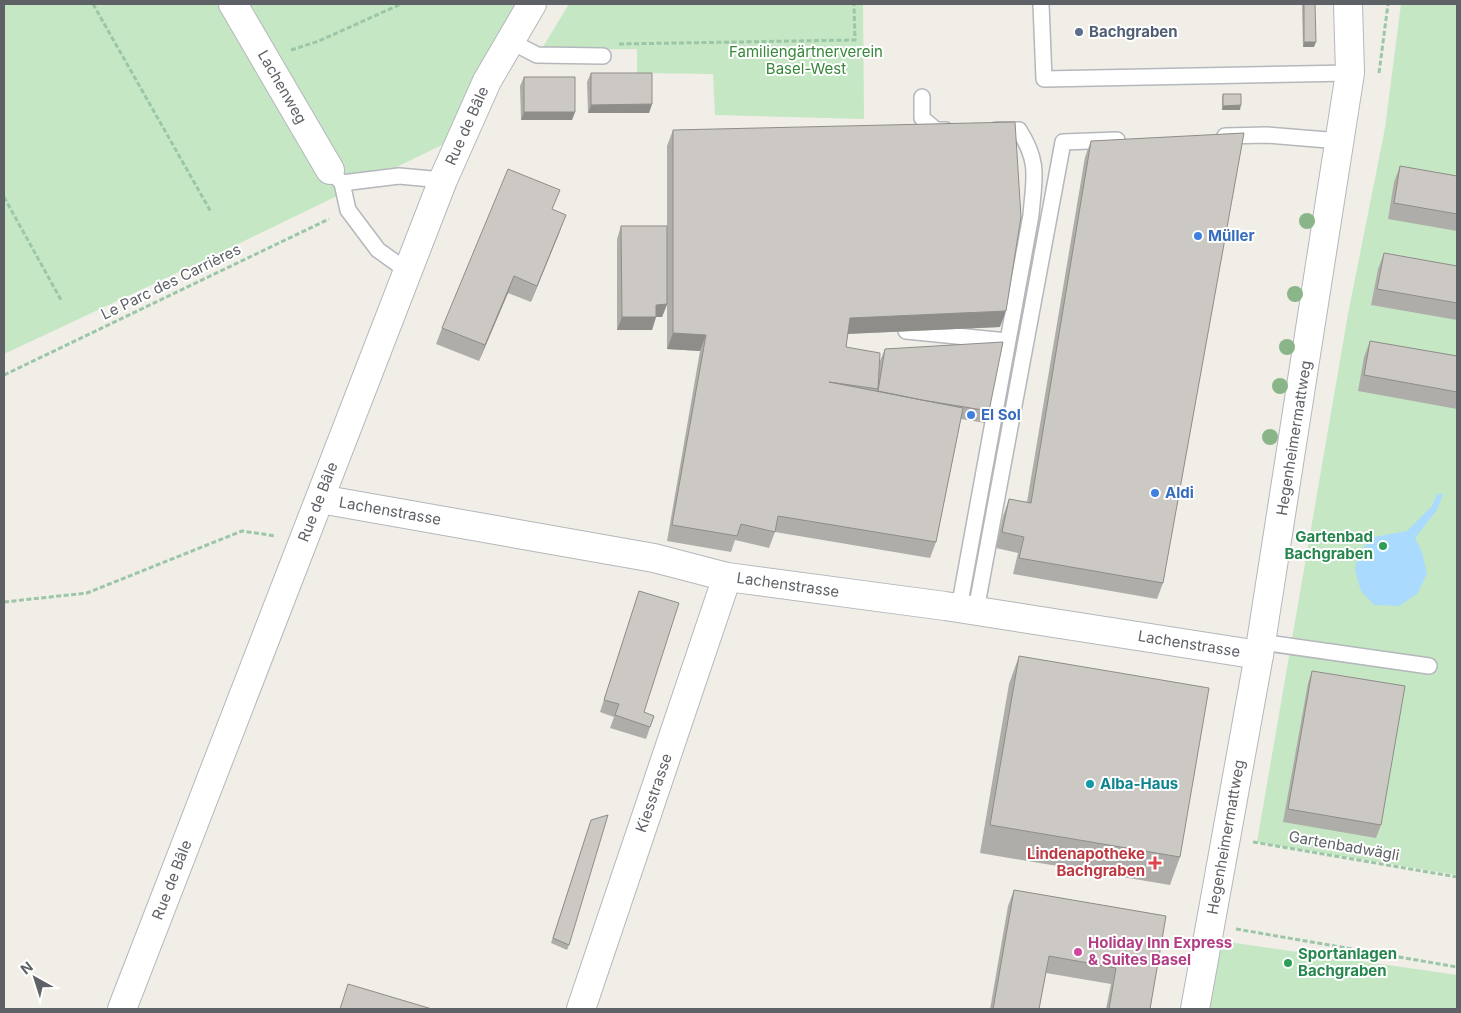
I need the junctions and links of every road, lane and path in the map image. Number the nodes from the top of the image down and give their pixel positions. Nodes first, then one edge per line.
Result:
1 (93, 4) edge
2 (233, 4) edge
3 (401, 4) edge
4 (532, 4) edge
5 (854, 4) edge
6 (1041, 4) edge
7 (1348, 4) edge
8 (510, 41) junction
9 (608, 50) joint
10 (264, 58) junction
11 (1350, 73) junction
12 (922, 97) dead end
13 (963, 130) edge
14 (982, 130) edge
15 (1209, 137) edge
16 (1131, 139) edge
17 (1340, 141) junction
18 (336, 177) junction
19 (443, 180) junction
20 (4, 197) edge
21 (348, 210) junction
22 (211, 212) dead end
23 (406, 270) junction
24 (61, 300) dead end
25 (906, 331) edge
26 (1007, 341) junction
27 (4, 375) edge
28 (320, 499) junction
29 (303, 539) junction
30 (727, 577) junction
31 (4, 602) edge
32 (967, 609) junction
33 (1260, 649) junction
34 (1429, 666) dead end
35 (1226, 838) junction
36 (1457, 877) edge
37 (1210, 926) junction
38 (1457, 967) edge
39 (122, 1009) edge
40 (581, 1009) edge
41 (1195, 1009) edge

1 - 22 path
2 - 10 street, Lachenweg
3 - 10 path
4 - 8 street, Rue de Bâle
5 - 9 path
6 - 11 lane
7 - 11 street, Hegenheimermattweg
8 - 9 lane
8 - 19 street, Rue de Bâle
10 - 18 street, Lachenweg
11 - 17 street, Hegenheimermattweg
12 - 13 lane
14 - 26 lane
15 - 17 lane
16 - 32 lane
17 - 33 street, Hegenheimermattweg
18 - 19 lane
18 - 21 lane
19 - 23 street, Rue de Bâle
20 - 24 path
21 - 23 lane
21 - 27 path, Le Parc des Carrières
23 - 28 street, Rue de Bâle
25 - 26 lane
26 - 32 lane
28 - 29 street, Rue de Bâle
28 - 30 street, Lachenstrasse
29 - 31 path
29 - 39 street, Rue de Bâle
30 - 32 street, Lachenstrasse
30 - 40 street, Kiesstrasse
32 - 33 street, Lachenstrasse
33 - 34 lane
33 - 35 street, Hegenheimermattweg
35 - 36 path, Gartenbadwägli
35 - 37 street, Hegenheimermattweg
37 - 38 path
37 - 41 street, Hegenheimermattweg

